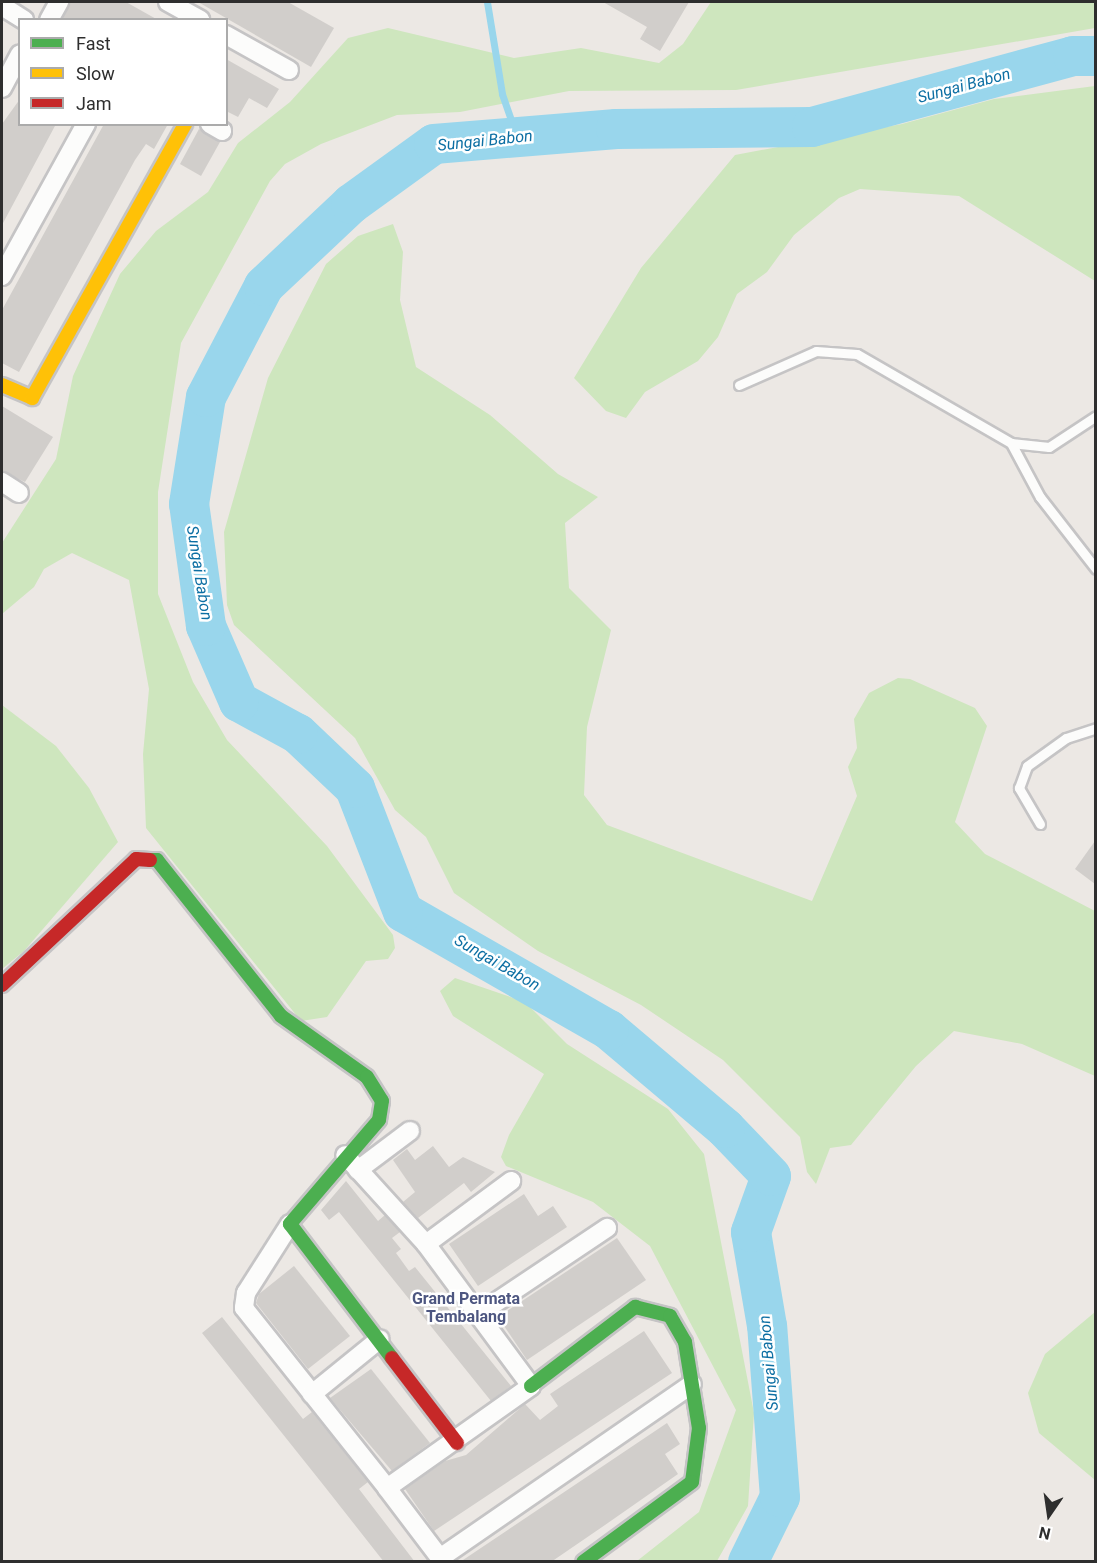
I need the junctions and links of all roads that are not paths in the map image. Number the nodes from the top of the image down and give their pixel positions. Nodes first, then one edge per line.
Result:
1 (59, 2) edge
2 (168, 2) edge
3 (2, 6) edge
4 (21, 18) edge
5 (50, 18) edge
6 (196, 18) edge
7 (228, 36) edge
8 (18, 58) edge
9 (289, 70) dead end
10 (2, 88) edge
11 (85, 126) edge
12 (184, 126) edge
13 (2, 276) edge
14 (2, 385) edge
15 (739, 385) dead end
16 (1095, 416) edge
17 (1011, 443) junction
18 (2, 482) edge
19 (19, 493) dead end
20 (1095, 569) edge
21 (1095, 728) edge
22 (1040, 824) dead end
23 (2, 985) edge
24 (410, 1131) dead end
25 (345, 1155) junction
26 (358, 1170) junction
27 (511, 1181) dead end
28 (290, 1224) junction
29 (607, 1228) dead end
30 (426, 1244) junction
31 (480, 1313) junction
32 (380, 1339) junction
33 (692, 1384) junction
34 (531, 1386) junction
35 (312, 1394) junction
36 (457, 1443) junction
37 (387, 1488) junction
38 (441, 1560) edge
39 (583, 1562) edge

1 - 5 street
2 - 6 street
3 - 4 street
7 - 9 street
8 - 10 street
11 - 13 street
12 - 14 street
15 - 17 lane
16 - 17 lane
17 - 20 lane
18 - 19 street
21 - 22 lane
23 - 25 street
24 - 26 street
25 - 26 street
25 - 28 street
26 - 30 street
27 - 30 street
28 - 32 street
28 - 35 street
29 - 31 street
30 - 31 street
31 - 34 street
32 - 35 street
32 - 36 street
33 - 34 street
33 - 38 street
33 - 39 street
34 - 36 street
35 - 37 street
36 - 37 street
37 - 38 street

